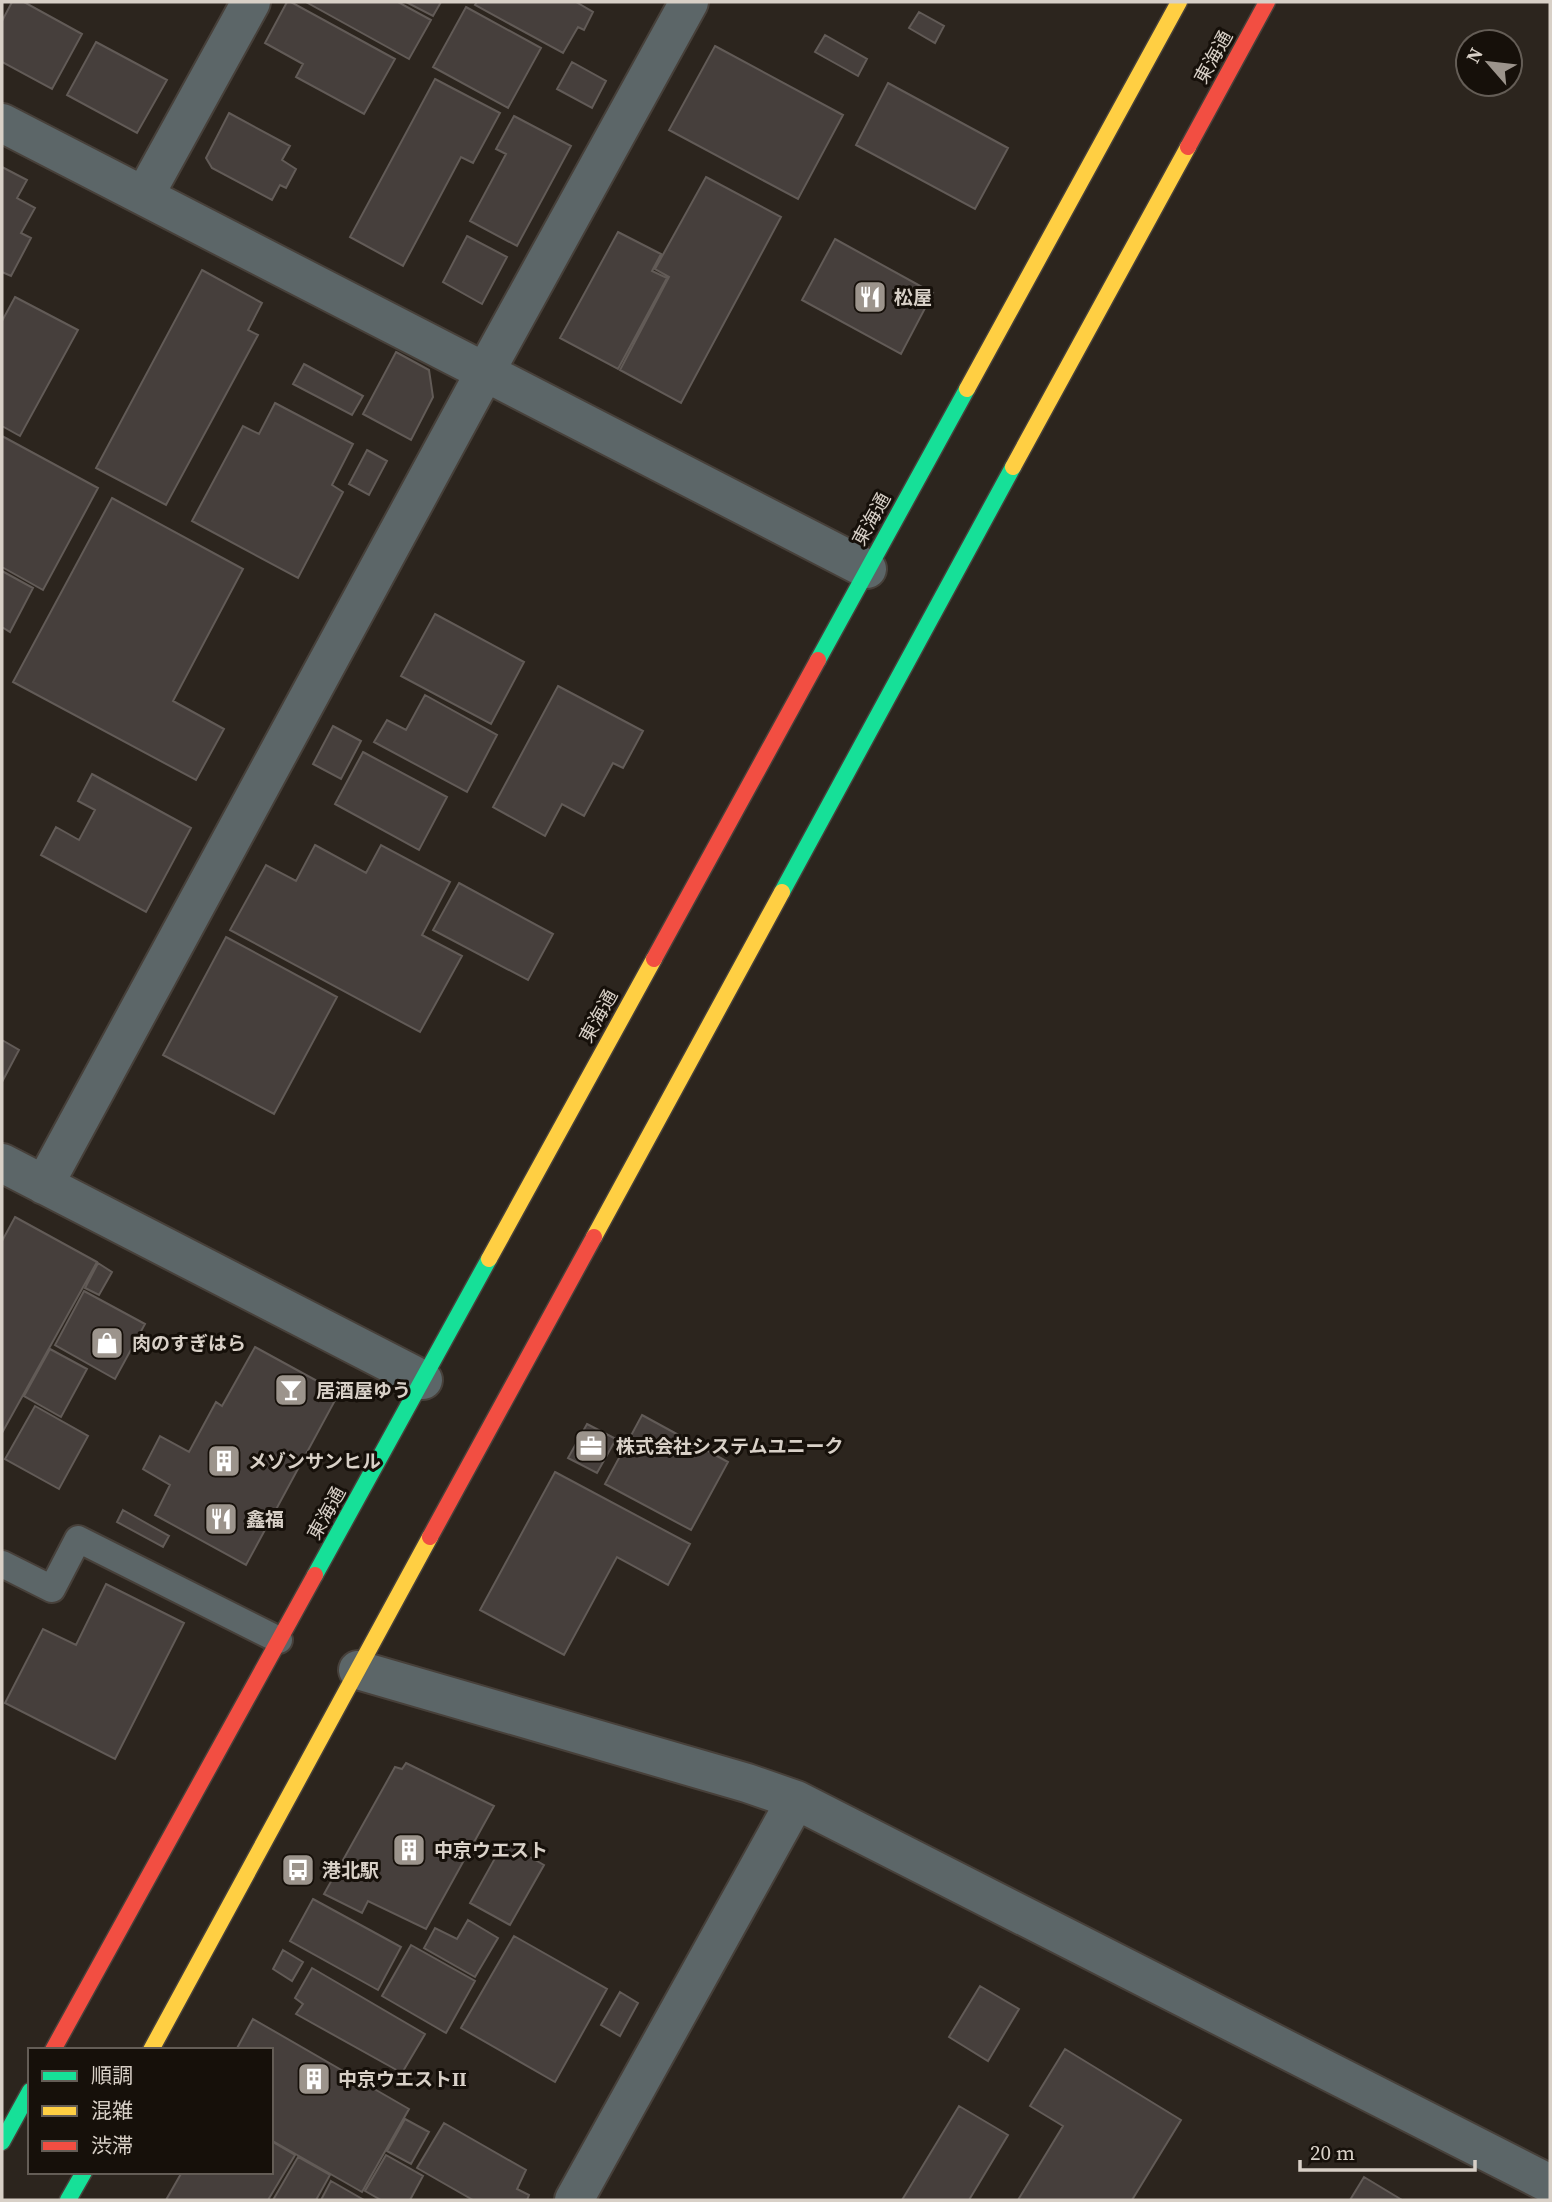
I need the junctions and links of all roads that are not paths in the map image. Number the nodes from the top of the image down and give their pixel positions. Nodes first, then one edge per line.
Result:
1 (251, 2) edge
2 (689, 2) edge
3 (1179, 2) edge
4 (1267, 2) edge
5 (2, 123) edge
6 (144, 197) junction
7 (485, 372) junction
8 (867, 569) junction
9 (2, 1163) edge
10 (44, 1185) junction
11 (423, 1380) junction
12 (2, 1564) edge
13 (279, 1640) junction
14 (358, 1670) junction
15 (796, 1800) junction
16 (53, 2048) edge
17 (152, 2048) edge
18 (28, 2095) edge
19 (2, 2142) edge
20 (1550, 2184) edge
21 (574, 2200) edge

1 - 6 street
2 - 7 street
3 - 8 main road, 東海通
4 - 14 main road, 東海通
5 - 6 street
6 - 7 street
7 - 8 street
7 - 10 street
8 - 11 main road, 東海通
9 - 10 street
10 - 11 street
11 - 13 main road, 東海通
12 - 13 lane
13 - 16 main road, 東海通
14 - 15 street
14 - 17 main road, 東海通
15 - 20 street
15 - 21 street
18 - 19 main road

